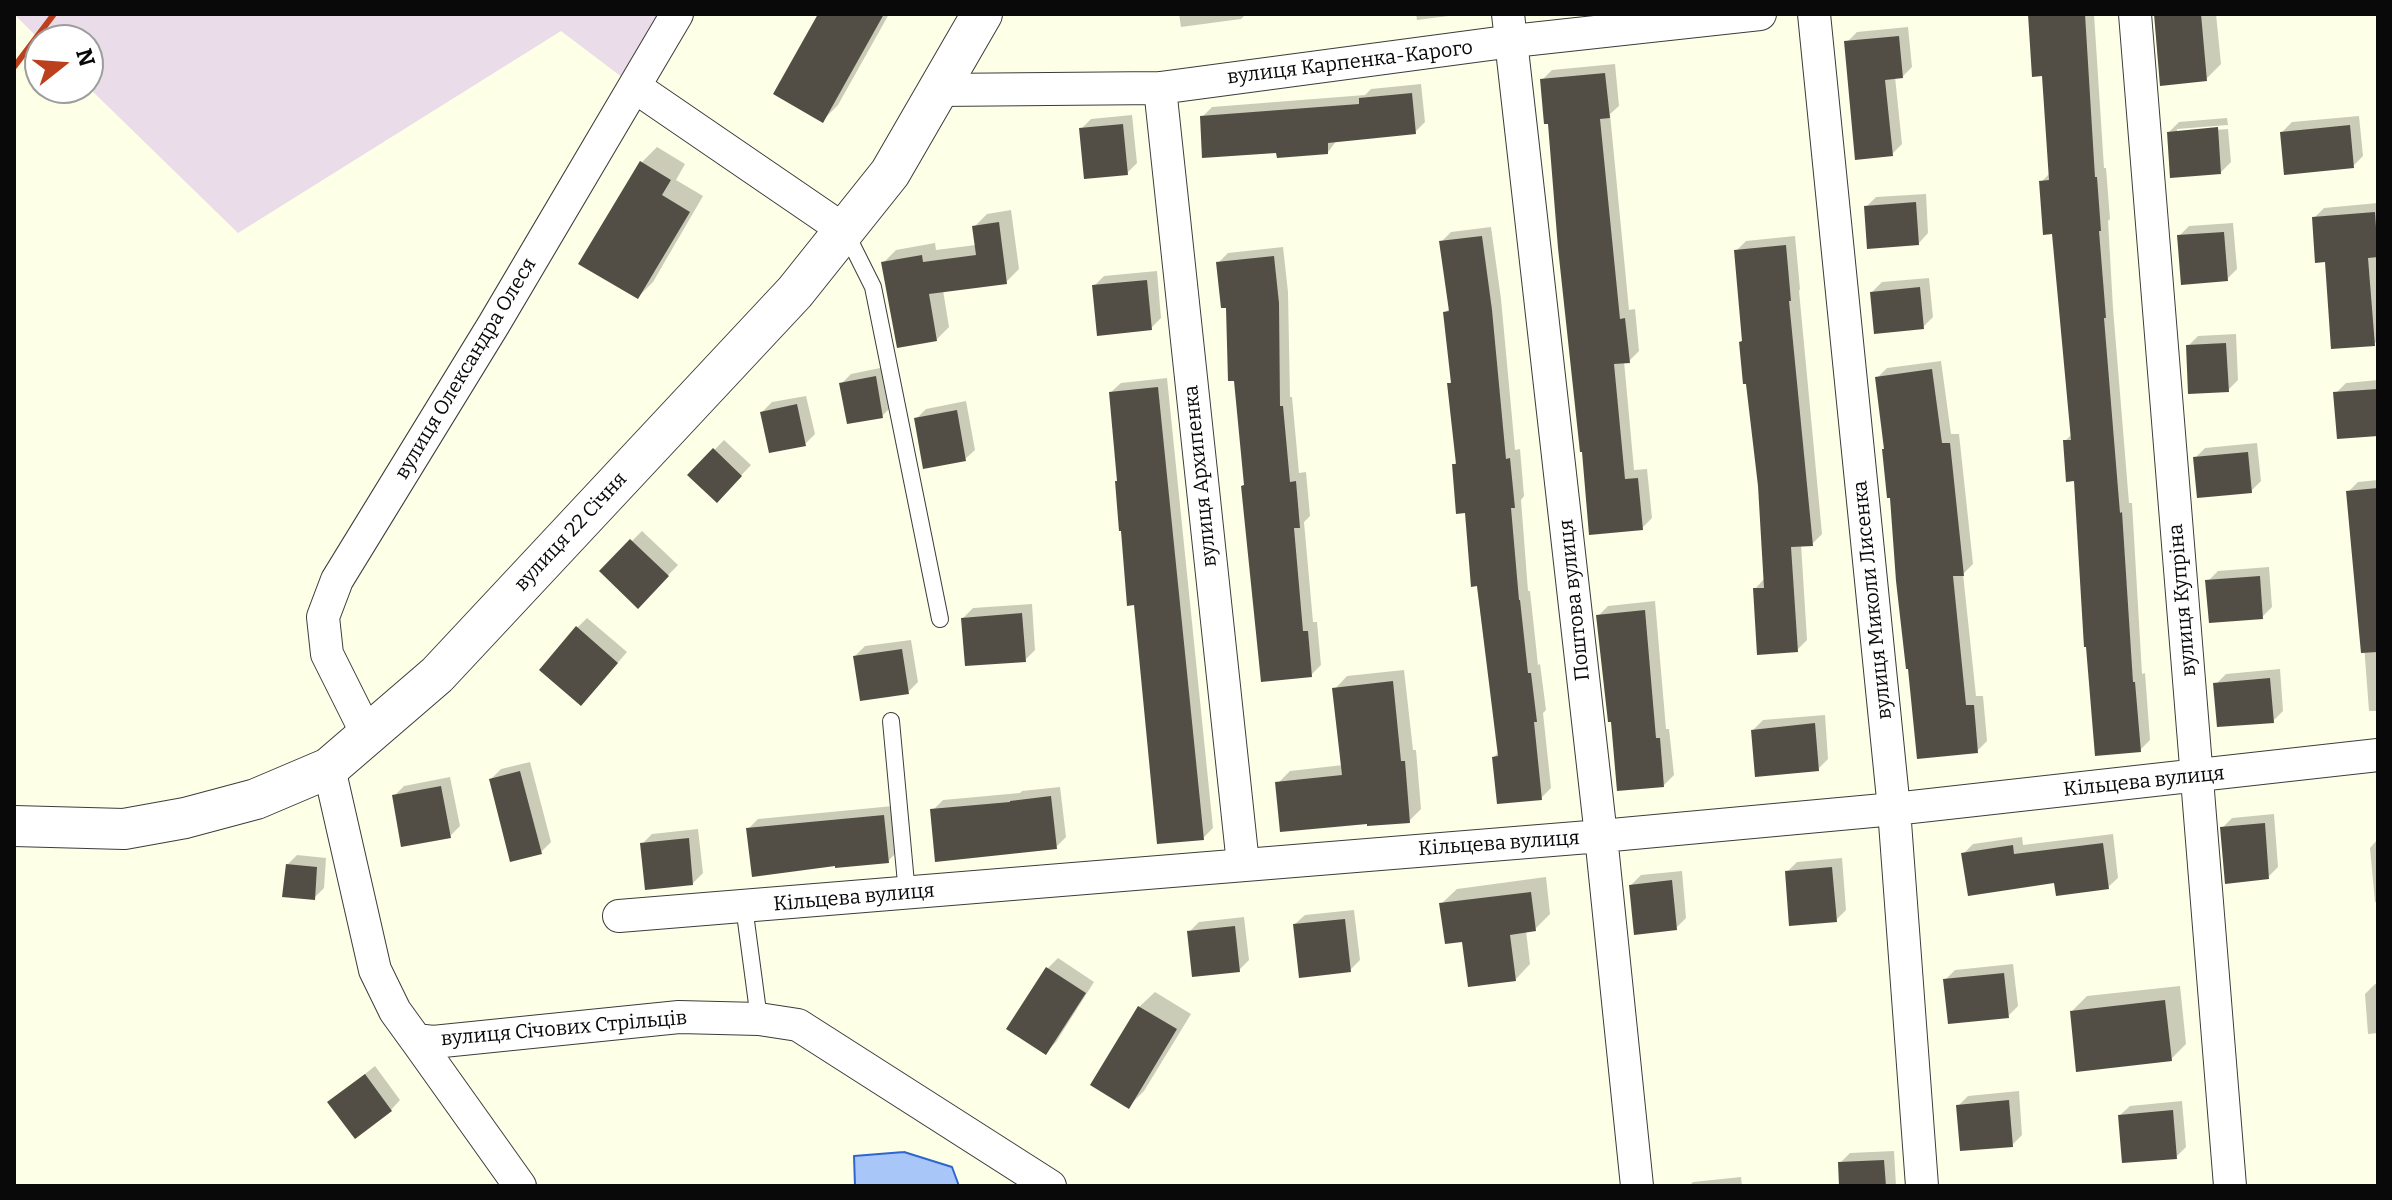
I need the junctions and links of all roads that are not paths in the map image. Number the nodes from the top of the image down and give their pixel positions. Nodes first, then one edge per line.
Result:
1 (677, 14) edge
2 (982, 14) edge
3 (1760, 14) edge
4 (1814, 14) edge
5 (2135, 14) edge
6 (1511, 28) edge
7 (635, 87) junction
8 (1160, 88) junction
9 (938, 90) junction
10 (844, 230) junction
11 (940, 619) dead end
12 (891, 721) dead end
13 (367, 734) junction
14 (2378, 755) edge
15 (329, 768) junction
16 (2197, 776) junction
17 (1894, 809) junction
18 (14, 826) edge
19 (1601, 836) junction
20 (1243, 864) junction
21 (907, 894) junction
22 (744, 906) junction
23 (619, 916) dead end
24 (759, 1019) junction
25 (416, 1040) junction
26 (520, 1186) edge
27 (1050, 1186) edge
28 (1637, 1186) edge
29 (1922, 1186) edge
30 (2230, 1186) edge

1 - 7 street, вулиця Олександра Олеся
2 - 9 street, вулиця 22 Січня
3 - 6 street, вулиця Карпенка-Карого
4 - 17 street, вулиця Миколи Лисенка
5 - 16 street, вулиця Купріна
6 - 8 street, вулиця Карпенка-Карого
6 - 19 street, Поштова вулиця
7 - 10 street
7 - 13 street, вулиця Олександра Олеся
8 - 9 street, вулиця Карпенка-Карого
8 - 20 street, вулиця Архипенка
9 - 10 street, вулиця 22 Січня
10 - 11 lane
10 - 13 street, вулиця 22 Січня
12 - 21 lane
13 - 15 street, вулиця 22 Січня
14 - 16 street, Кільцева вулиця
15 - 18 street, вулиця 22 Січня
15 - 25 street, вулиця Січових Стрільців
16 - 17 street, Кільцева вулиця
16 - 30 street, вулиця Купріна
17 - 19 street, Кільцева вулиця
17 - 29 street, вулиця Миколи Лисенка
19 - 20 street, Кільцева вулиця
19 - 28 street, Поштова вулиця
20 - 21 street, Кільцева вулиця
21 - 22 street, Кільцева вулиця
22 - 23 street, Кільцева вулиця
22 - 24 lane
24 - 25 street, вулиця Січових Стрільців
24 - 27 street, вулиця Січових Стрільців
25 - 26 street

